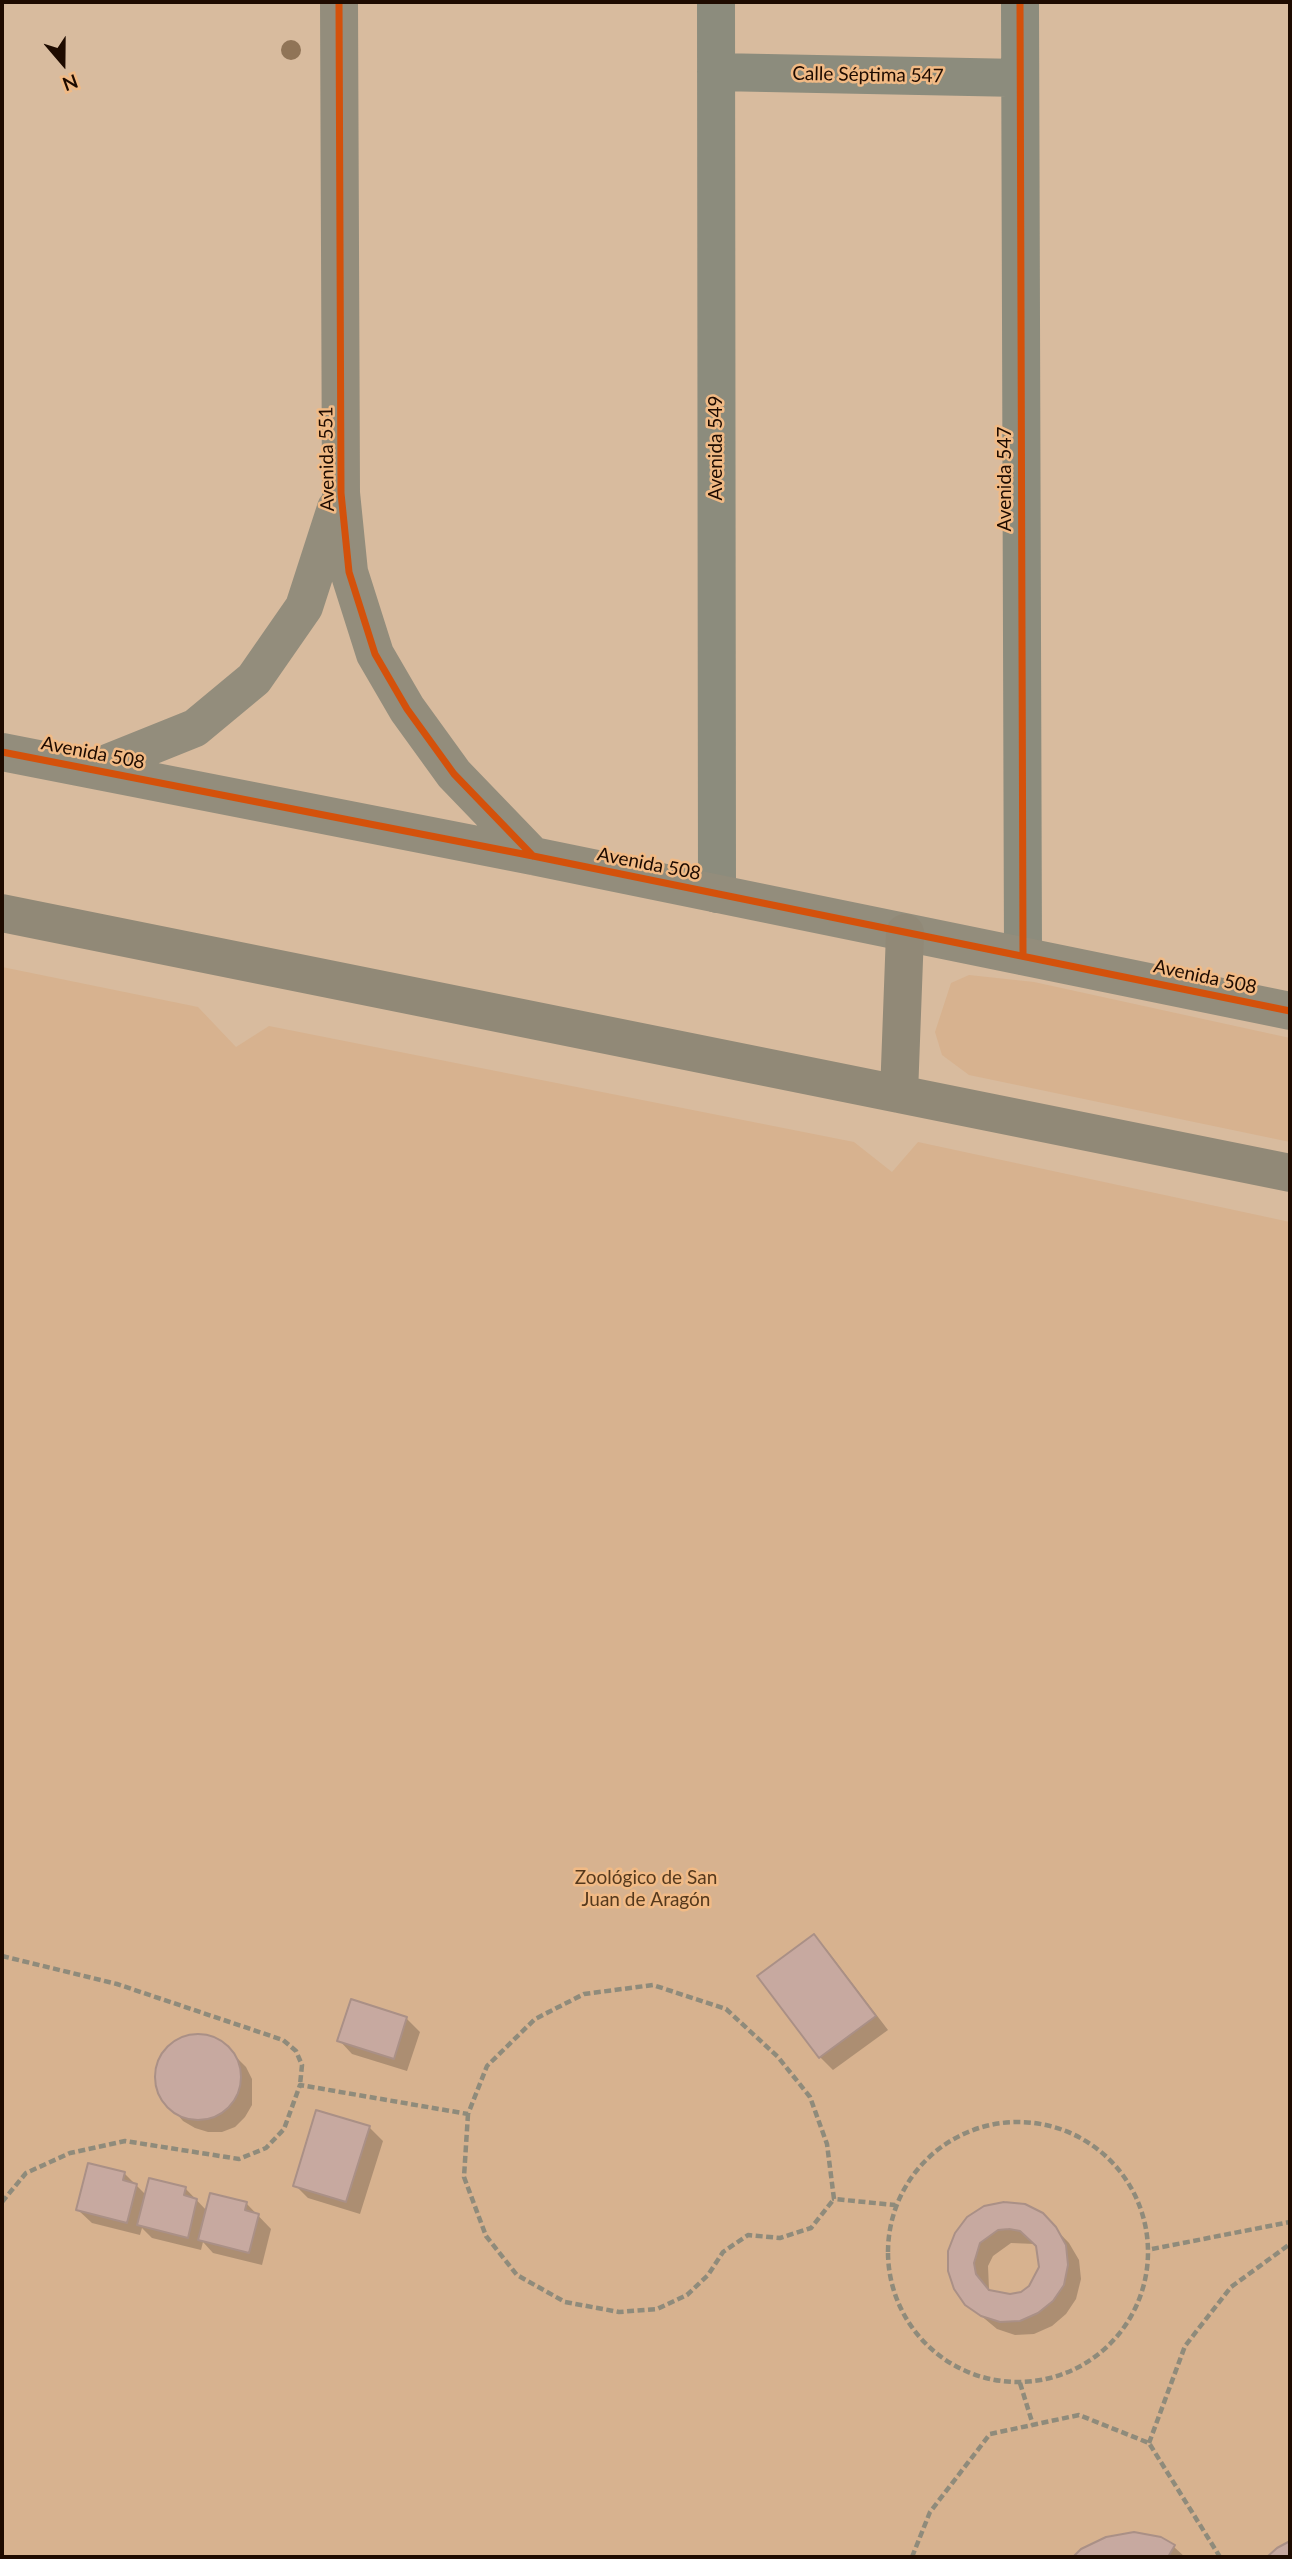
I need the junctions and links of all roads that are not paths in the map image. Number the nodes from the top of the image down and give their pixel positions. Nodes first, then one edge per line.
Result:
1 (340, 2) edge
2 (716, 2) edge
3 (1020, 2) edge
4 (716, 72) junction
5 (1020, 78) junction
6 (341, 493) junction
7 (2, 752) edge
8 (93, 769) junction
9 (533, 856) junction
10 (717, 894) junction
11 (2, 913) edge
12 (905, 933) junction
13 (1023, 956) junction
14 (1290, 1011) edge
15 (899, 1094) junction
16 (1290, 1173) edge

1 - 6 street, Avenida 551
2 - 4 street, Avenida 549
3 - 5 street, Avenida 547
4 - 5 street, Calle Séptima 547
4 - 10 street, Avenida 549
5 - 13 street, Avenida 547
6 - 8 street, Avenida 551
6 - 9 street, Avenida 551
7 - 8 street, Avenida 508
8 - 9 street, Avenida 508
9 - 10 street, Avenida 508
10 - 12 street, Avenida 508
11 - 15 main road
12 - 13 street, Avenida 508
12 - 15 main road
13 - 14 street, Avenida 508
15 - 16 main road

